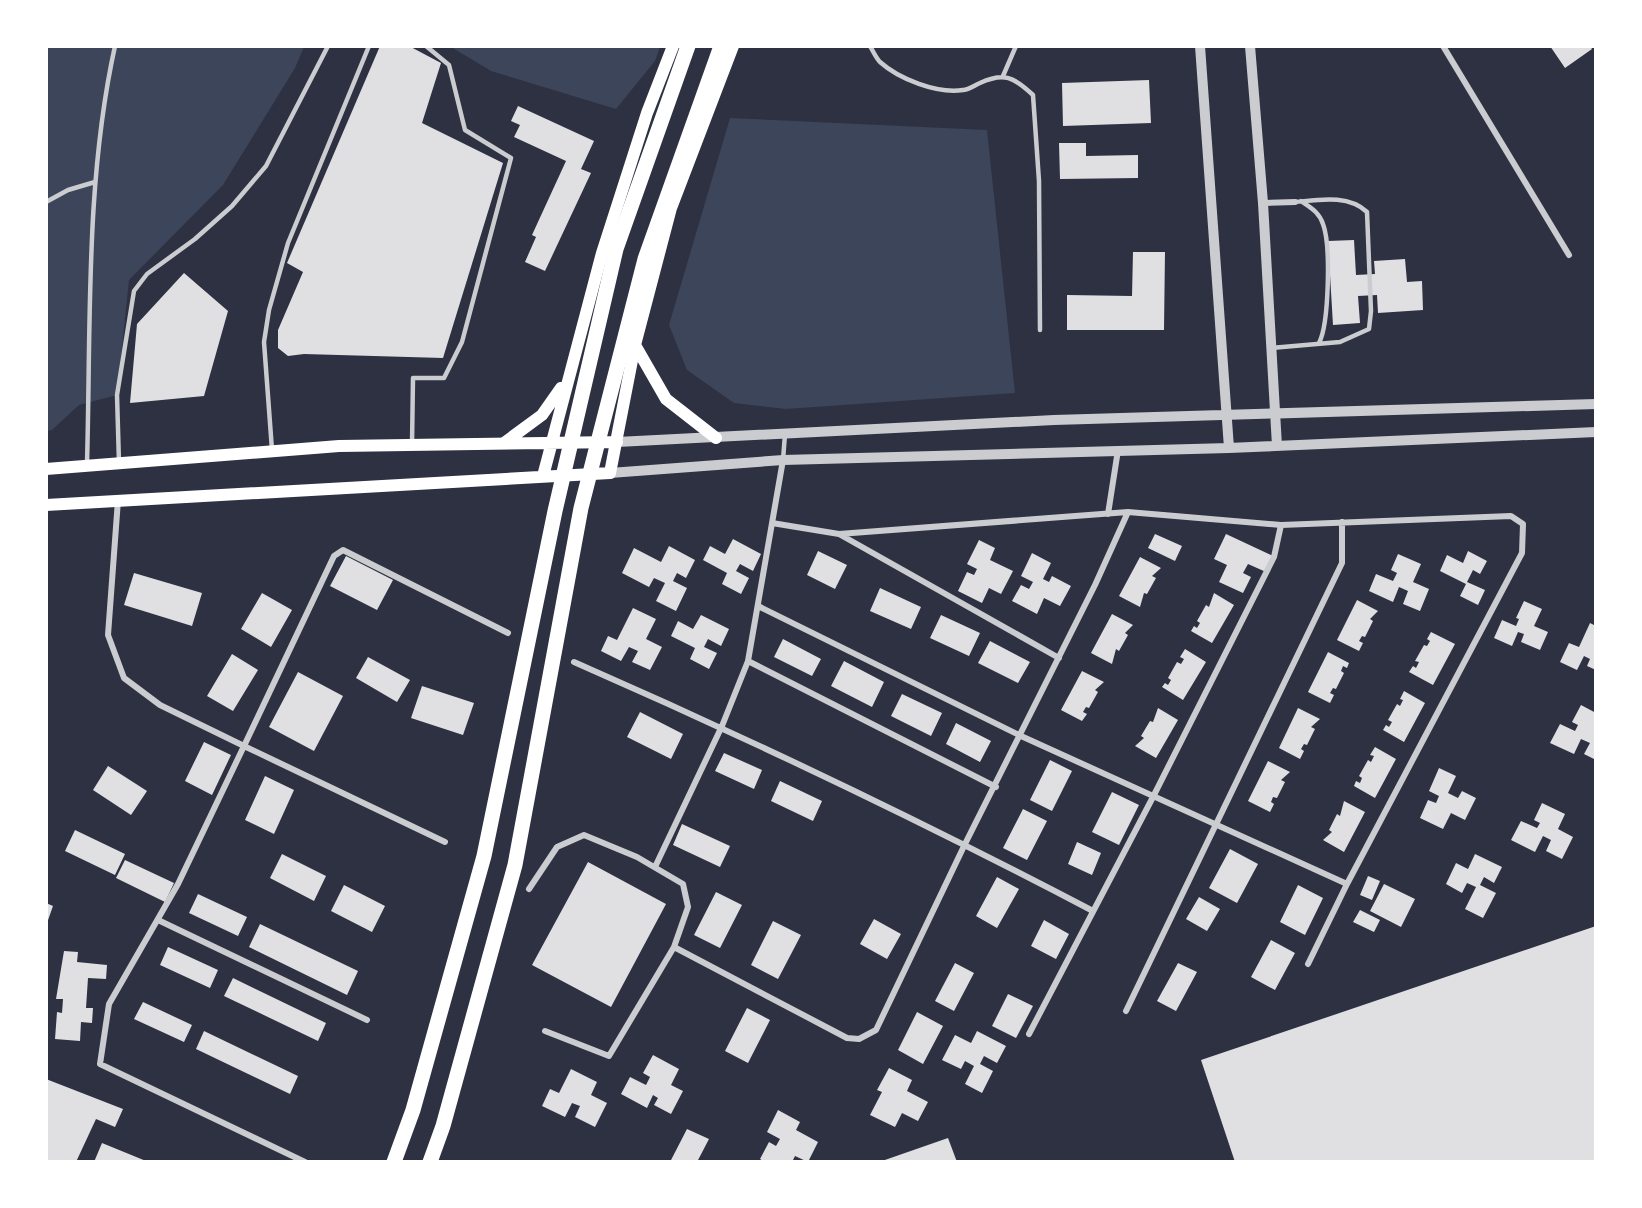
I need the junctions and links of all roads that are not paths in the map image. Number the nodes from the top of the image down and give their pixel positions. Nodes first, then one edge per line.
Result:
1 (115, 46) edge
2 (328, 46) edge
3 (369, 46) edge
4 (426, 46) edge
5 (673, 46) edge
6 (688, 46) edge
7 (721, 46) edge
8 (732, 46) edge
9 (870, 46) edge
10 (1016, 46) edge
11 (1200, 46) edge
12 (1250, 46) edge
13 (1443, 46) edge
14 (1003, 76) junction
15 (95, 182) junction
16 (46, 202) edge
17 (1298, 202) junction
18 (1263, 203) junction
19 (1569, 255) dead end
20 (1040, 330) dead end
21 (1319, 344) junction
22 (635, 345) junction
23 (1271, 348) junction
24 (566, 379) junction
25 (1596, 404) edge
26 (1274, 414) junction
27 (1227, 416) junction
28 (1596, 432) edge
29 (785, 434) junction
30 (716, 438) junction
31 (550, 442) junction
32 (617, 442) junction
33 (504, 443) junction
34 (412, 445) junction
35 (1277, 446) junction
36 (1229, 448) junction
37 (1118, 450) junction
38 (272, 451) junction
39 (783, 460) junction
40 (119, 463) junction
41 (87, 466) junction
42 (46, 469) edge
43 (610, 473) junction
44 (543, 476) junction
45 (118, 500) junction
46 (46, 505) edge
47 (1128, 512) junction
48 (1108, 514) junction
49 (1342, 522) junction
50 (772, 523) junction
51 (1281, 525) junction
52 (839, 534) junction
53 (758, 606) junction
54 (508, 633) dead end
55 (1059, 658) junction
56 (574, 662) dead end
57 (748, 662) junction
58 (722, 726) junction
59 (1021, 736) junction
60 (244, 746) junction
61 (996, 787) junction
62 (1153, 796) junction
63 (1217, 826) junction
64 (445, 842) dead end
65 (965, 844) junction
66 (655, 867) junction
67 (1347, 884) junction
68 (529, 889) dead end
69 (1094, 911) junction
70 (158, 920) junction
71 (674, 947) junction
72 (1308, 964) dead end
73 (1126, 1011) dead end
74 (366, 1020) dead end
75 (545, 1031) dead end
76 (1029, 1034) dead end
77 (305, 1161) edge
78 (394, 1161) edge
79 (430, 1161) edge

1 - 15 lane
2 - 40 lane
3 - 38 lane
4 - 34 lane
5 - 24 main road
6 - 78 main road
7 - 79 main road
8 - 22 main road
9 - 14 lane
10 - 14 lane
11 - 27 street
12 - 18 street
13 - 19 street
14 - 20 lane
15 - 16 lane
15 - 41 lane
17 - 18 street
17 - 21 lane
17 - 21 lane
18 - 23 street
21 - 23 lane
22 - 30 main road
22 - 32 main road
23 - 26 street
24 - 31 main road
24 - 33 main road
25 - 26 street
26 - 27 street
26 - 35 street
27 - 29 street
27 - 36 street
28 - 35 street
29 - 30 street
29 - 39 lane
30 - 32 street
31 - 32 main road
31 - 33 main road
31 - 44 main road
32 - 43 main road
33 - 34 main road
34 - 38 main road
35 - 36 street
36 - 37 street
37 - 39 street
37 - 48 street
38 - 40 main road
39 - 43 street
39 - 50 street
40 - 41 main road
41 - 42 main road
43 - 44 main road
44 - 45 main road
45 - 46 main road
45 - 60 street
47 - 48 street
47 - 51 street
47 - 55 street
48 - 52 street
49 - 51 street
49 - 63 street
49 - 67 street
50 - 52 street
50 - 53 street
51 - 62 street
52 - 55 street
53 - 57 street
53 - 59 street
54 - 60 street
55 - 59 street
56 - 58 street
57 - 58 street
57 - 61 street
58 - 65 street
58 - 66 street
59 - 61 street
59 - 62 street
60 - 64 street
60 - 70 street
61 - 65 street
62 - 63 street
62 - 69 street
63 - 67 street
63 - 73 street
65 - 69 street
65 - 71 street
66 - 68 street
66 - 71 street
67 - 72 street
69 - 76 street
70 - 74 street
70 - 77 street
71 - 75 street

